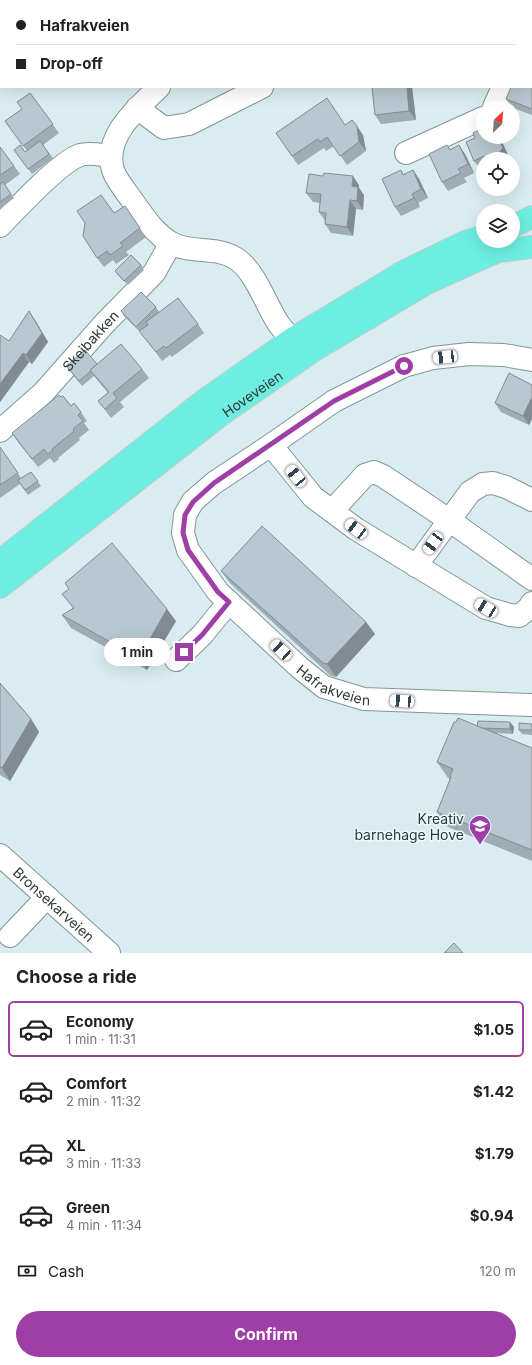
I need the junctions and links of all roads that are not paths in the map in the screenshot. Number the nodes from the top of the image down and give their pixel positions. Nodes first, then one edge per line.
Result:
1 (158, 88) edge
2 (260, 88) edge
3 (503, 88) edge
4 (497, 100) edge
5 (137, 108) junction
6 (476, 121) edge
7 (406, 153) dead end
8 (111, 156) junction
9 (532, 217) edge
10 (520, 223) edge
11 (0, 226) edge
12 (476, 238) edge
13 (171, 243) junction
14 (532, 247) edge
15 (292, 339) junction
16 (532, 360) edge
17 (0, 431) edge
18 (271, 445) junction
19 (532, 500) edge
20 (332, 512) junction
21 (449, 520) junction
22 (0, 561) edge
23 (416, 566) junction
24 (532, 580) edge
25 (0, 587) edge
26 (229, 602) junction
27 (532, 603) edge
28 (176, 660) dead end
29 (532, 705) edge
30 (0, 855) edge
31 (47, 897) junction
32 (10, 936) dead end
33 (109, 953) edge

1 - 5 street
2 - 5 street
3 - 4 street
5 - 8 street
6 - 7 street
8 - 11 street
8 - 13 street
9 - 10 main road
12 - 15 main road, Hoveveien
13 - 15 street
13 - 17 street, Skeibakken
14 - 25 main road, Hoveveien
15 - 22 main road, Hoveveien
16 - 18 street, Hafrakveien
18 - 20 street
18 - 26 street, Hafrakveien
19 - 21 street
20 - 21 street
20 - 23 street
21 - 23 street
21 - 24 street
23 - 27 street
26 - 28 street
26 - 29 street, Hafrakveien
30 - 31 street, Bronsekarveien
31 - 32 street
31 - 33 street, Bronsekarveien

